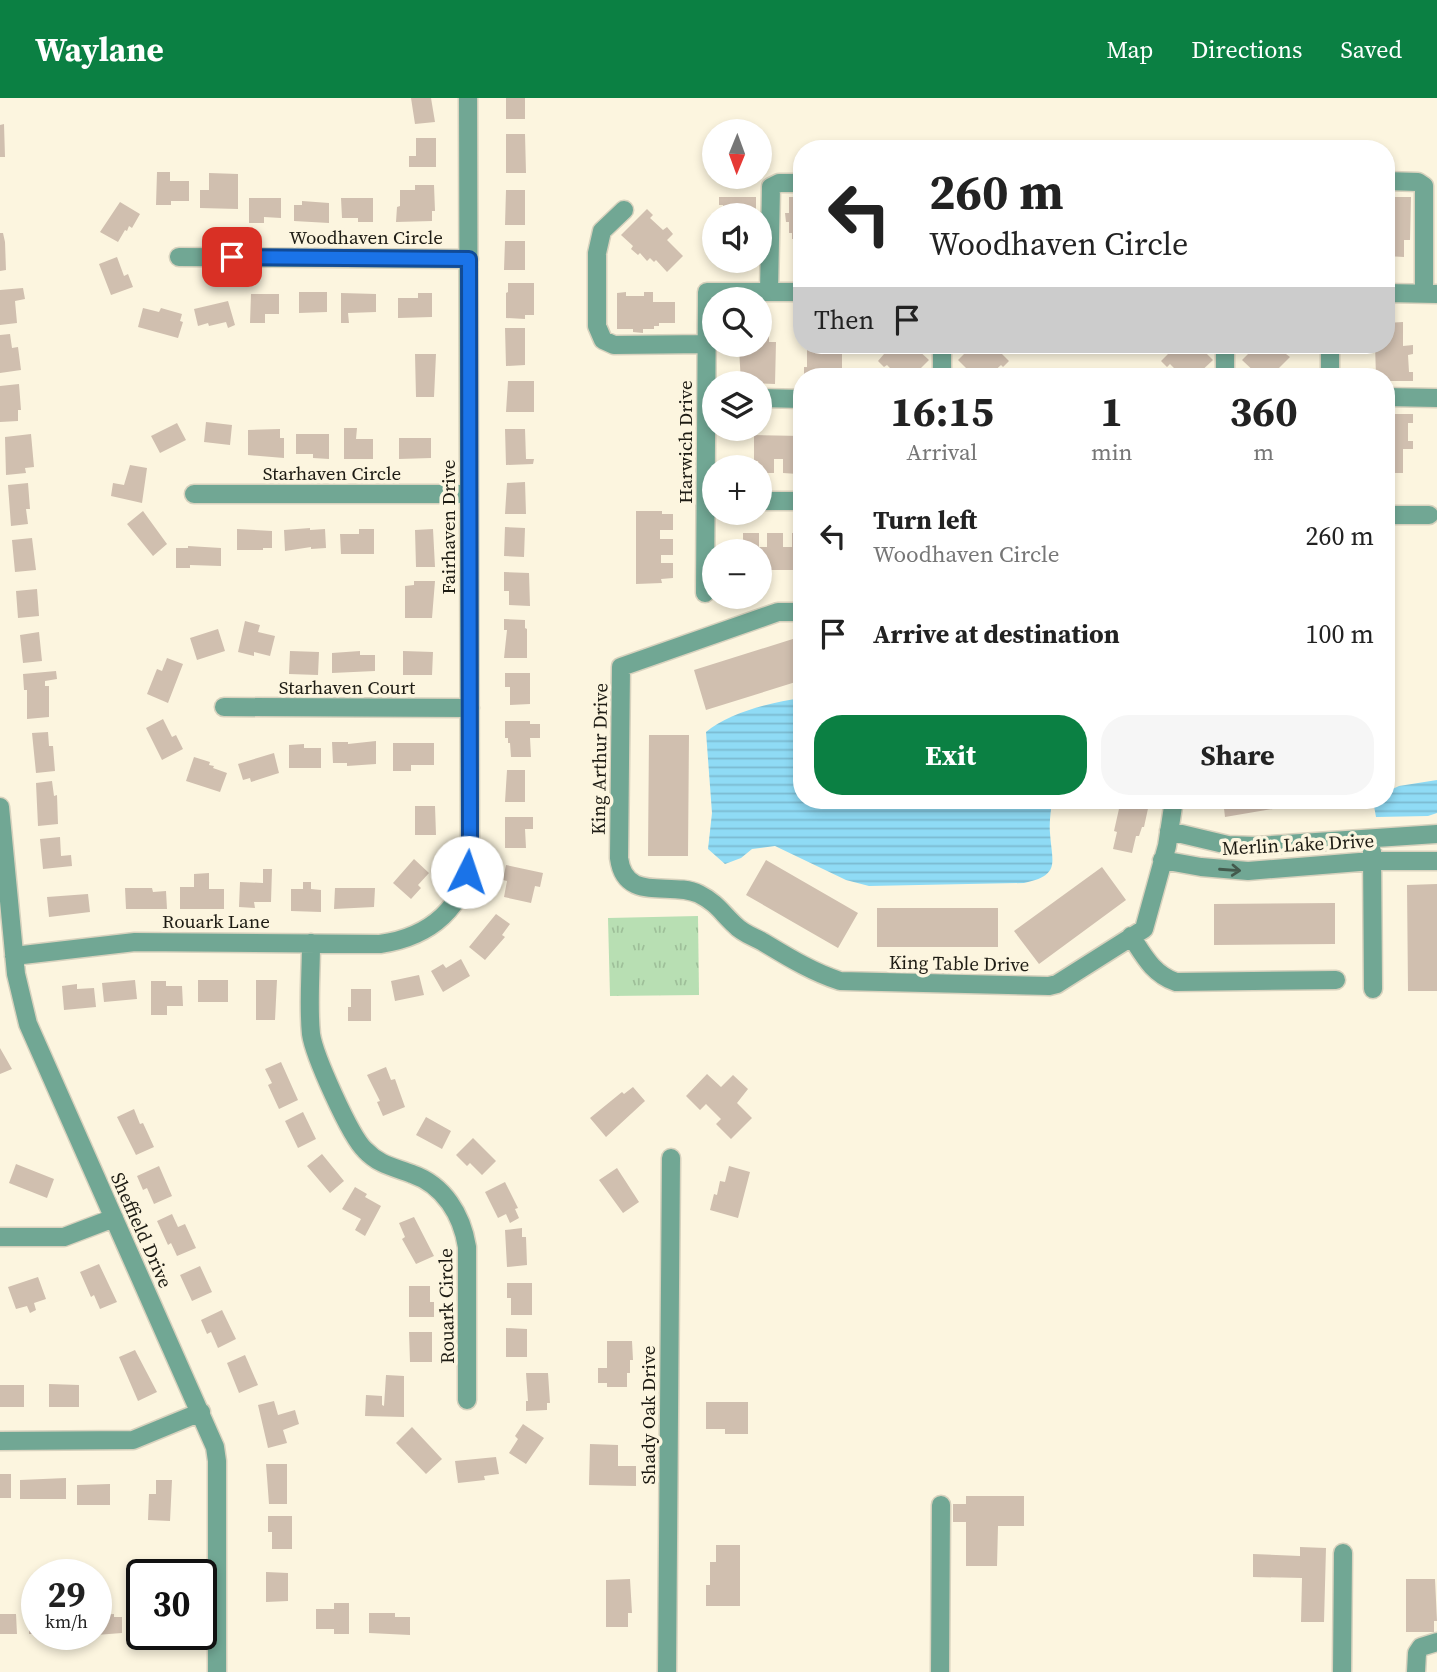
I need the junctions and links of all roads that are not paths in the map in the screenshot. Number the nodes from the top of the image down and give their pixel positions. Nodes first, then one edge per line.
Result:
1 (468, 98) edge
2 (1395, 181) edge
3 (793, 183) edge
4 (624, 210) dead end
5 (179, 257) dead end
6 (469, 259) junction
7 (769, 287) edge
8 (772, 292) edge
9 (793, 292) edge
10 (1395, 293) edge
11 (1431, 294) edge
12 (702, 344) edge
13 (1395, 397) edge
14 (772, 398) edge
15 (1437, 398) edge
16 (793, 399) edge
17 (194, 494) dead end
18 (470, 494) junction
19 (793, 501) edge
20 (772, 502) edge
21 (1429, 514) dead end
22 (1395, 515) edge
23 (793, 612) edge
24 (224, 707) dead end
25 (470, 708) junction
26 (0, 807) edge
27 (1172, 809) edge
28 (1437, 834) edge
29 (1372, 836) junction
30 (1166, 846) junction
31 (1372, 861) junction
32 (1437, 861) edge
33 (699, 894) joint
34 (417, 936) joint
35 (1131, 936) junction
36 (311, 943) junction
37 (14, 956) junction
38 (1336, 980) dead end
39 (1373, 989) dead end
40 (671, 1158) dead end
41 (114, 1218) junction
42 (0, 1237) edge
43 (467, 1400) dead end
44 (201, 1412) junction
45 (0, 1441) edge
46 (941, 1505) dead end
47 (1343, 1553) dead end
48 (1437, 1642) edge
49 (217, 1672) edge
50 (667, 1672) edge
51 (940, 1672) edge
52 (1342, 1672) edge
53 (1416, 1672) edge

1 - 6 street, Fairhaven Drive
2 - 11 street
3 - 7 street
4 - 12 street
5 - 6 street, Woodhaven Circle
6 - 18 street, Fairhaven Drive
8 - 9 street
10 - 11 street
13 - 15 street
14 - 16 street
17 - 18 street, Starhaven Circle
18 - 25 street, Fairhaven Drive
19 - 20 street
21 - 22 street
23 - 33 street, King Arthur Drive
24 - 25 street, Starhaven Court
25 - 34 street, Fairhaven Drive
26 - 37 street, Sheffield Drive
27 - 30 street
28 - 29 street, Merlin Lake Drive
29 - 30 street, Merlin Lake Drive
29 - 31 street
30 -> 31 street, Merlin Lake Drive
30 - 35 street, King Table Drive
31 - 32 street, Merlin Lake Drive
31 - 39 street
33 - 35 street, King Table Drive
34 - 36 street, Rouark Lane
35 - 38 street
36 - 37 street, Rouark Lane
36 - 43 street, Rouark Circle
37 - 41 street, Sheffield Drive
40 - 50 street, Shady Oak Drive
41 - 42 street
41 - 44 street, Sheffield Drive
44 - 45 street
44 - 49 street, Sheffield Drive
46 - 51 street
47 - 52 street
48 - 53 street

